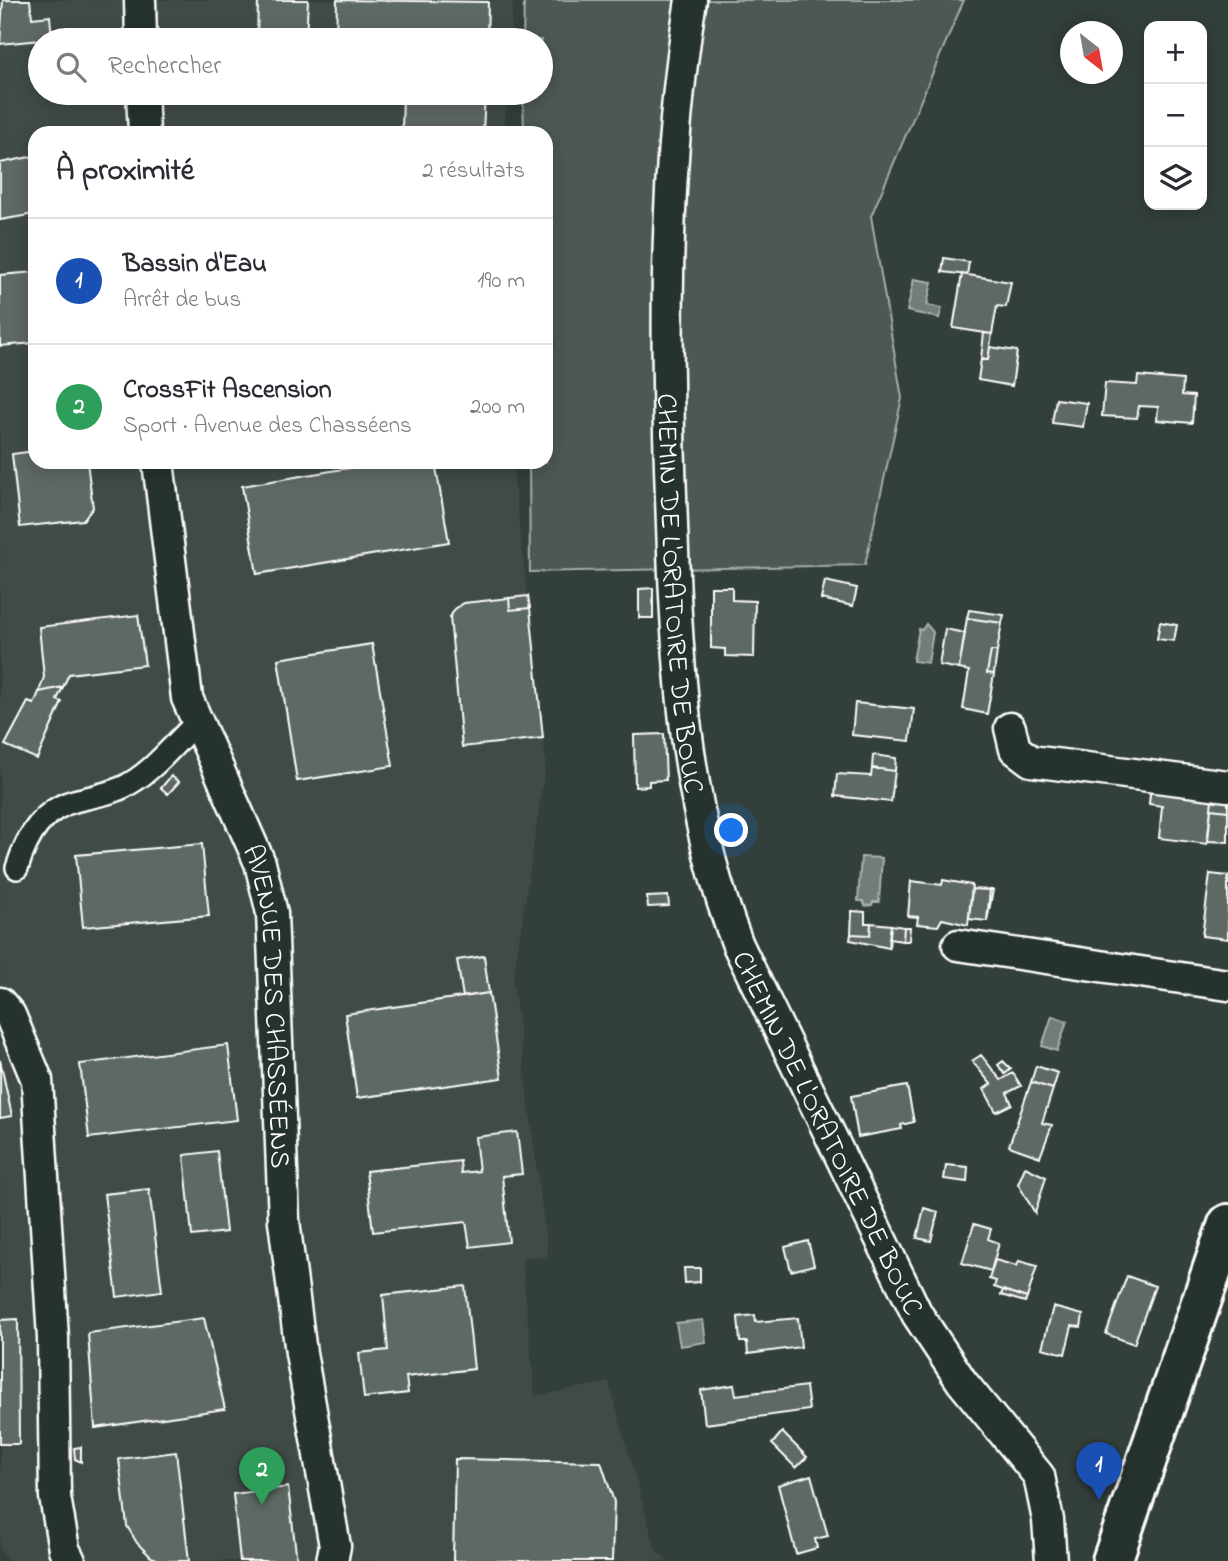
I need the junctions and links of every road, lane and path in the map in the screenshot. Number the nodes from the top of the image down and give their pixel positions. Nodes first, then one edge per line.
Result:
1 (140, 0) edge
2 (691, 0) edge
3 (141, 28) edge
4 (143, 105) edge
5 (144, 126) edge
6 (159, 469) edge
7 (197, 722) junction
8 (1010, 728) dead end
9 (1228, 786) edge
10 (17, 868) dead end
11 (958, 945) dead end
12 (1228, 985) edge
13 (0, 1003) edge
14 (1228, 1224) edge
15 (70, 1561) edge
16 (332, 1561) edge
17 (1051, 1561) edge
18 (1112, 1561) edge

1 - 3 street
2 - 17 street, CHEMIN DE L'ORATOIRE DE BOUC
4 - 5 street
6 - 7 street, AVENUE DES CHASSÉENS
7 - 10 street
7 - 16 street, AVENUE DES CHASSÉENS
8 - 9 street
11 - 12 street
13 - 15 street
14 - 18 main road

